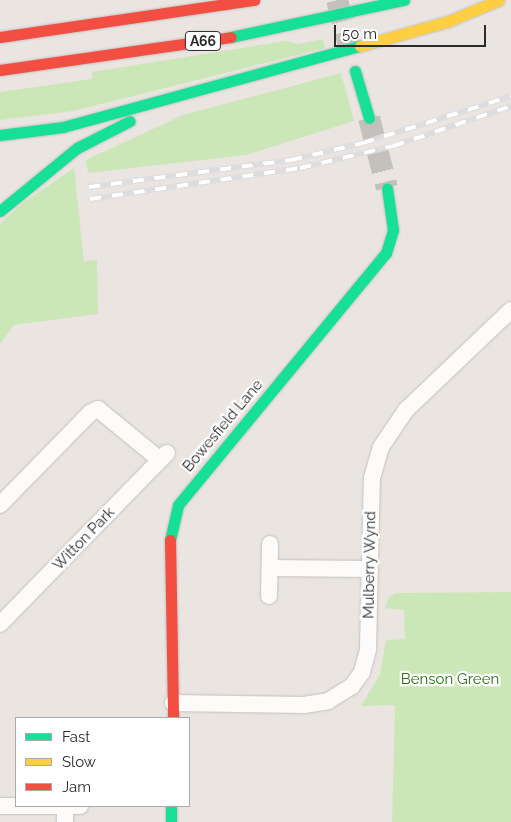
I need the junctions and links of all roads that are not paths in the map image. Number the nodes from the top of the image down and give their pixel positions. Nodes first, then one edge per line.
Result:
1 (254, 0) edge
2 (404, 0) edge
3 (499, 0) edge
4 (144, 16) junction
5 (19, 21) dead end
6 (0, 38) edge
7 (0, 70) edge
8 (355, 71) tunnel mouth
9 (176, 98) junction
10 (369, 118) tunnel mouth
11 (0, 135) edge
12 (387, 188) tunnel mouth
13 (0, 212) edge
14 (511, 310) edge
15 (0, 505) edge
16 (270, 544) dead end
17 (270, 568) junction
18 (370, 569) junction
19 (269, 596) dead end
20 (0, 624) edge
21 (173, 711) edge
22 (0, 806) edge
23 (15, 806) edge
24 (65, 807) edge
25 (171, 807) edge
26 (65, 822) edge
27 (171, 822) edge

1 - 4 main road, A66
2 - 7 main road, A66
3 - 9 main road
4 - 5 main road, A66
4 - 6 main road, A66
8 - 10 main road
9 - 11 main road
9 - 13 main road
12 - 21 main road, Bowesfield Lane
14 - 18 street, Mulberry Wynd
15 - 20 street, Witton Park
16 - 17 street
17 - 18 street
17 - 19 street
18 - 21 street, Mulberry Wynd
22 - 23 street
24 - 26 street
25 - 27 main road

